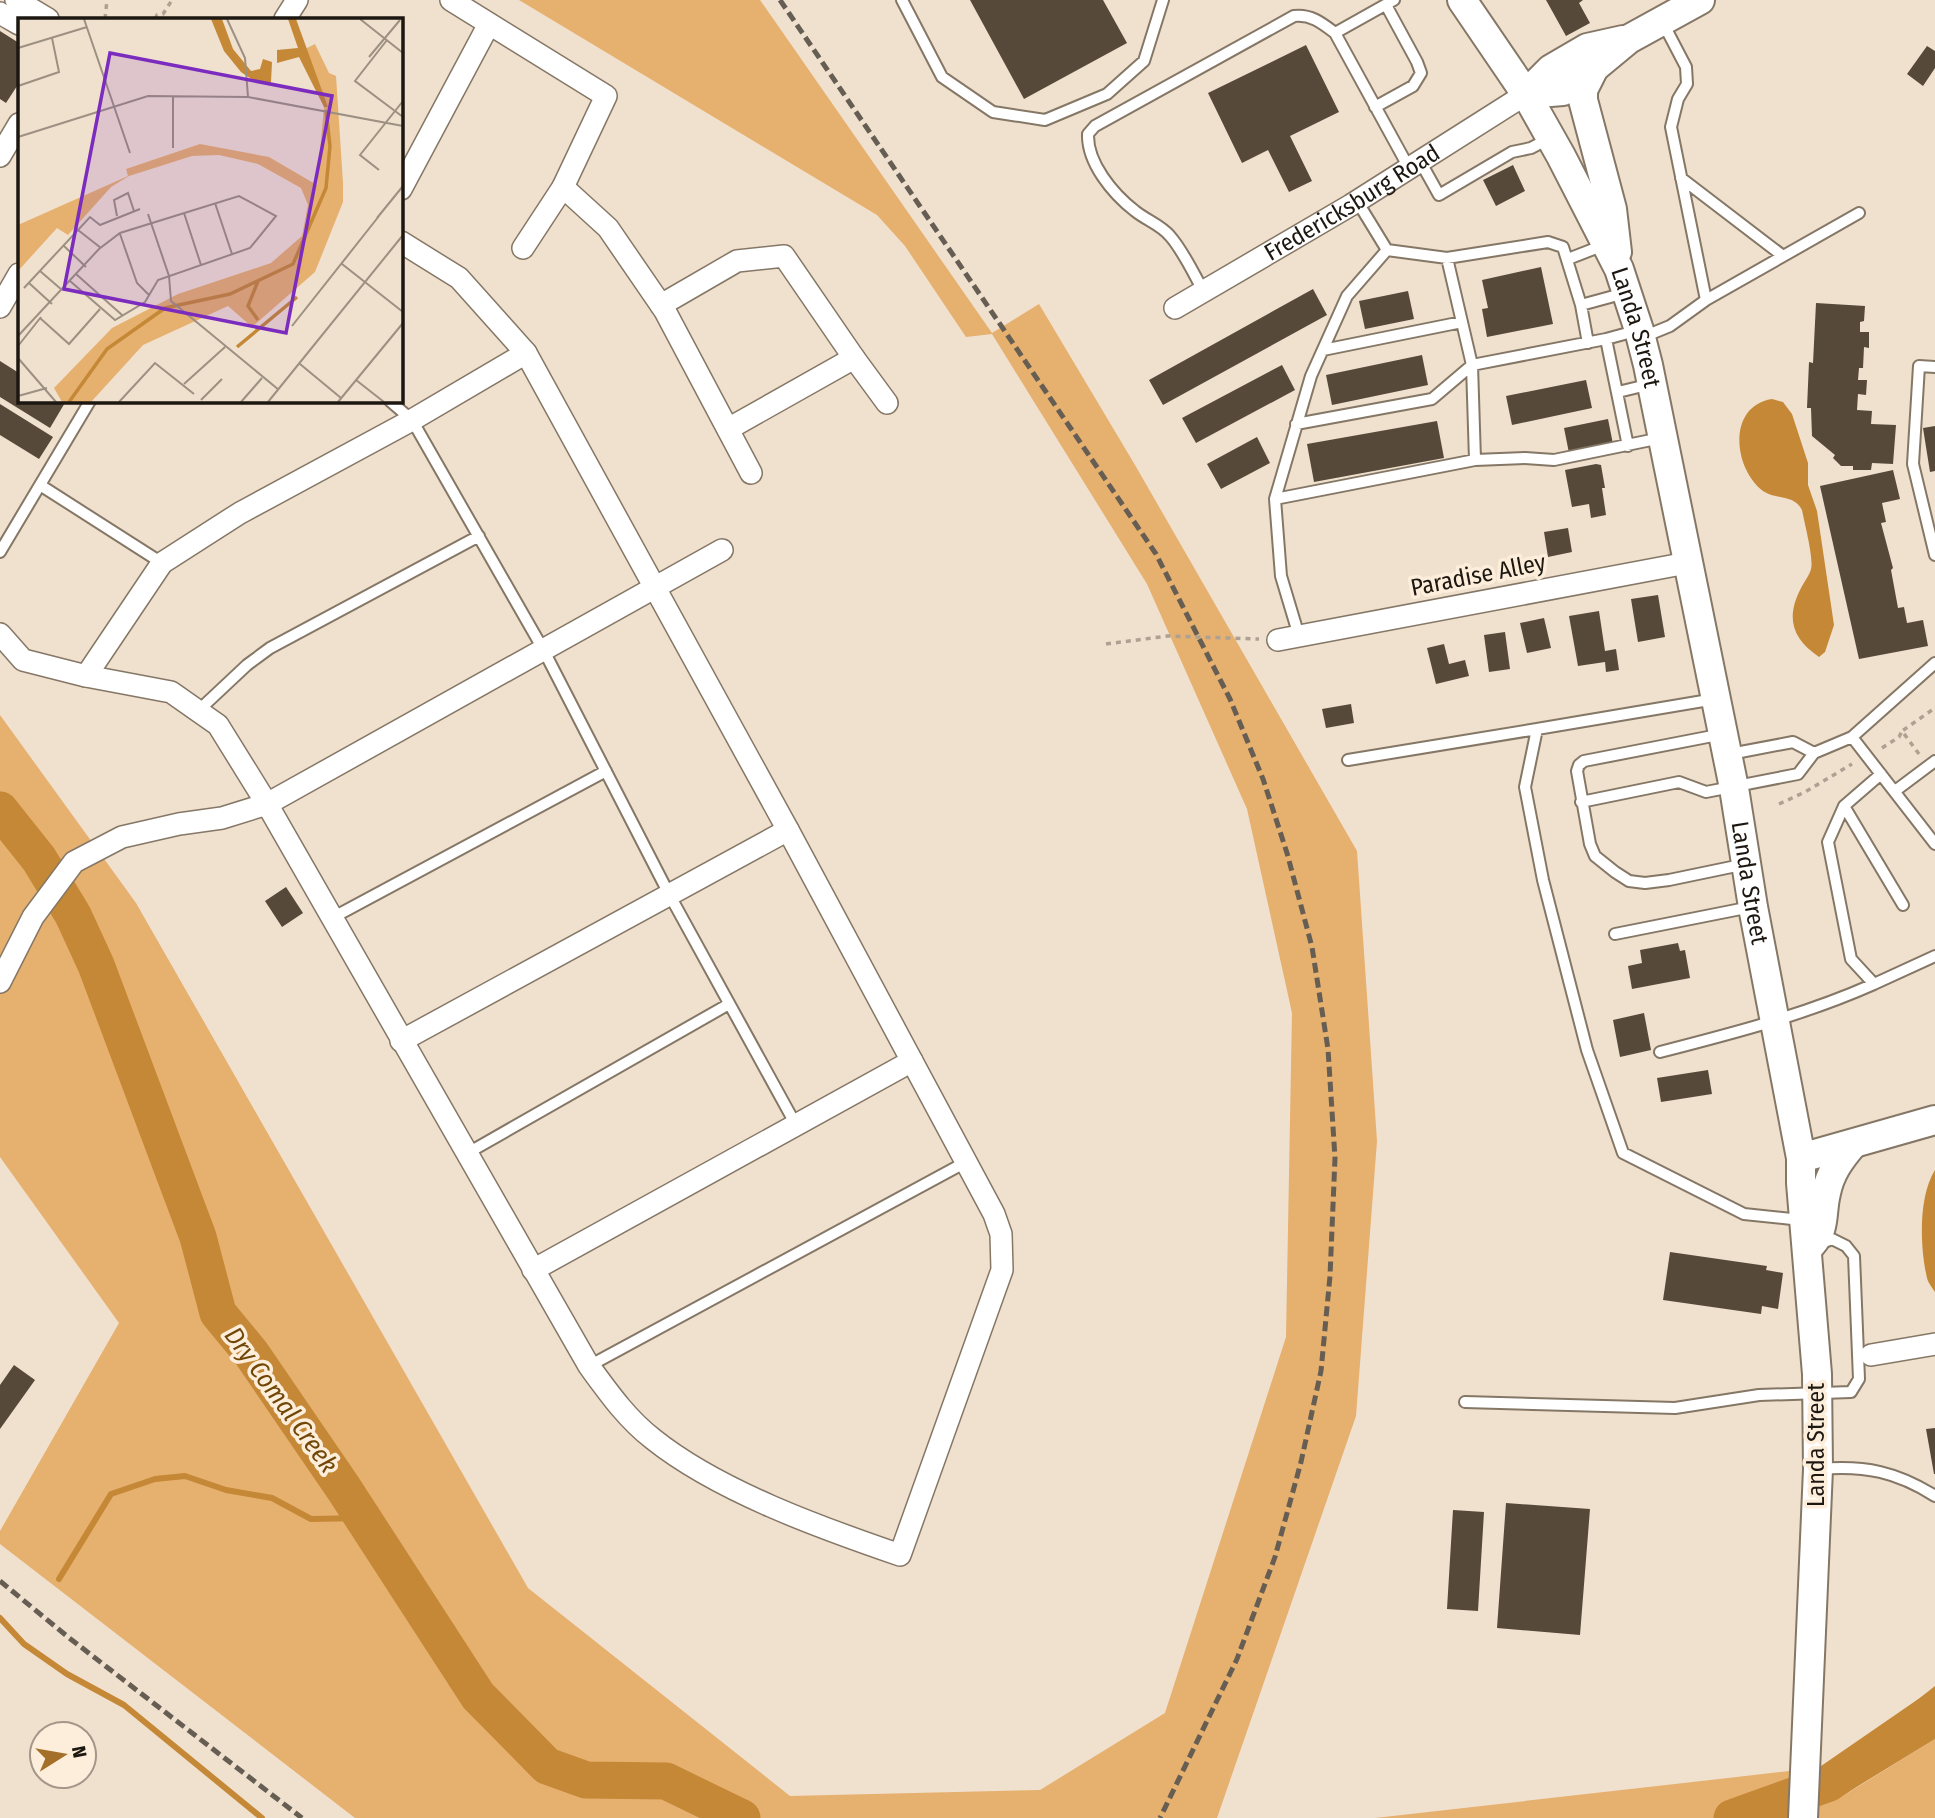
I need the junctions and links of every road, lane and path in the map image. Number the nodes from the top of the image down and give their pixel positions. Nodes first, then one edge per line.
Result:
1 (16, 0) edge
2 (107, 0) edge
3 (172, 0) edge
4 (297, 0) edge
5 (451, 0) edge
6 (902, 0) edge
7 (1163, 0) edge
8 (1462, 0) edge
9 (1700, 0) edge
10 (1390, 2) edge
11 (0, 13) edge
12 (46, 18) edge
13 (105, 18) edge
14 (156, 18) edge
15 (286, 18) edge
16 (1663, 22) junction
17 (18, 23) edge
18 (489, 24) junction
19 (1335, 33) junction
20 (1629, 39) junction
21 (1594, 68) junction
22 (1525, 94) junction
23 (1375, 107) junction
24 (18, 126) edge
25 (1550, 137) junction
26 (0, 156) edge
27 (1414, 165) junction
28 (1681, 178) junction
29 (402, 187) edge
30 (563, 187) junction
31 (1357, 201) junction
32 (1859, 213) dead end
33 (402, 243) edge
34 (523, 248) dead end
35 (1387, 250) junction
36 (1783, 256) junction
37 (1447, 258) junction
38 (1568, 258) junction
39 (1617, 262) junction
40 (18, 276) edge
41 (1204, 292) junction
42 (1706, 300) junction
43 (1581, 304) junction
44 (661, 305) junction
45 (0, 307) edge
46 (1175, 308) dead end
47 (1462, 322) junction
48 (1640, 334) junction
49 (1606, 339) junction
50 (1588, 343) junction
51 (1323, 349) junction
52 (526, 353) junction
53 (854, 358) junction
54 (1472, 365) junction
55 (1935, 367) edge
56 (1651, 384) junction
57 (1618, 392) junction
58 (89, 402) edge
59 (391, 402) edge
60 (887, 403) dead end
61 (412, 420) junction
62 (1296, 424) junction
63 (728, 429) junction
64 (1663, 438) junction
65 (1628, 446) junction
66 (1475, 460) junction
67 (751, 473) dead end
68 (40, 485) junction
69 (1275, 499) junction
70 (478, 536) junction
71 (722, 550) dead end
72 (0, 552) edge
73 (1935, 555) edge
74 (162, 563) junction
75 (1687, 563) junction
76 (654, 587) junction
77 (0, 634) edge
78 (1288, 638) junction
79 (1106, 644) dead end
80 (543, 649) junction
81 (1935, 663) edge
82 (86, 676) junction
83 (1715, 699) junction
84 (1935, 708) edge
85 (198, 711) junction
86 (1537, 729) junction
87 (1902, 731) junction
88 (1852, 737) junction
89 (1725, 744) junction
90 (1882, 748) dead end
91 (1814, 753) junction
92 (1919, 754) dead end
93 (1348, 760) dead end
94 (1935, 761) edge
95 (1852, 764) dead end
96 (606, 771) junction
97 (1881, 774) junction
98 (1734, 788) junction
99 (1895, 791) junction
100 (1581, 802) junction
101 (267, 804) junction
102 (1779, 804) dead end
103 (1844, 806) junction
104 (788, 830) junction
105 (1935, 844) edge
106 (1746, 864) junction
107 (669, 894) junction
108 (1903, 905) dead end
109 (1753, 907) junction
110 (332, 918) junction
111 (1615, 934) dead end
112 (1935, 956) edge
113 (0, 982) edge
114 (1874, 984) junction
115 (729, 1004) junction
116 (1775, 1022) junction
117 (401, 1041) junction
118 (1660, 1052) dead end
119 (912, 1061) junction
120 (1935, 1119) edge
121 (796, 1125) junction
122 (1853, 1144) junction
123 (466, 1154) junction
124 (1801, 1158) junction
125 (966, 1162) junction
126 (1804, 1220) junction
127 (1806, 1250) junction
128 (533, 1270) junction
129 (1935, 1344) edge
130 (1871, 1354) dead end
131 (589, 1366) junction
132 (1817, 1394) junction
133 (1465, 1402) dead end
134 (1818, 1469) junction
135 (1935, 1496) edge
136 (1803, 1818) edge

1 - 12 street
2 - 13 path
3 - 14 path
4 - 15 street
5 - 18 street
6 - 7 lane
8 - 22 main road, Landa Street
9 - 16 main road, Fredericksburg Road
10 - 19 lane
10 - 23 lane
11 - 17 street
16 - 20 main road, Fredericksburg Road
16 - 28 lane
18 - 29 street
18 - 30 street
19 - 23 lane
19 - 41 lane
20 - 21 main road, Fredericksburg Road
20 - 22 main road, Fredericksburg Road
21 - 22 main road, Fredericksburg Road
21 - 39 main road
22 - 25 main road, Landa Street
22 - 27 street, Fredericksburg Road
23 - 27 lane
24 - 26 street
25 - 27 lane
25 - 39 main road, Landa Street
27 - 31 street, Fredericksburg Road
28 - 36 lane
28 - 42 lane
30 - 34 street
30 - 44 street
31 - 35 lane
31 - 41 street, Fredericksburg Road
32 - 36 lane
33 - 52 street
35 - 37 lane
35 - 51 lane
36 - 42 lane
37 - 38 lane
37 - 47 lane
38 - 39 lane
38 - 43 lane
39 - 43 lane
39 - 48 main road, Landa Street
40 - 45 street
41 - 46 street, Fredericksburg Road
42 - 48 lane
43 - 50 lane
44 - 53 street
44 - 63 street
47 - 51 lane
47 - 54 lane
48 - 49 lane
48 - 56 main road, Landa Street
49 - 50 lane
49 - 57 lane
50 - 54 lane
51 - 62 lane
52 - 61 street
52 - 76 street
53 - 60 street
53 - 63 street
54 - 62 lane
54 - 66 lane
55 - 73 lane
56 - 57 lane
56 - 64 main road, Landa Street
57 - 65 lane
58 - 68 lane
59 - 61 lane
61 - 70 lane
61 - 74 street
62 - 69 lane
63 - 67 street
64 - 65 lane
64 - 75 main road, Landa Street
65 - 66 lane
66 - 69 lane
68 - 72 lane
68 - 74 lane
69 - 78 lane
70 - 80 lane
70 - 85 lane
71 - 76 street
74 - 82 street
75 - 78 street, Paradise Alley
75 - 83 main road, Landa Street
76 - 80 street
76 - 104 street
77 - 82 street
78 - 79 path
80 - 96 lane
80 - 101 street
81 - 88 lane
82 - 85 street
83 - 86 lane
83 - 89 main road, Landa Street
84 - 87 path
85 - 101 street
86 - 93 lane
86 - 126 lane
87 - 90 path
87 - 92 path
88 - 91 lane
88 - 97 lane
89 - 91 lane
89 - 98 main road, Landa Street
89 - 100 lane
91 - 98 lane
94 - 99 lane
95 - 102 path
96 - 107 lane
96 - 110 lane
97 - 99 lane
97 - 103 lane
98 - 100 lane
98 - 106 main road, Landa Street
99 - 105 lane
100 - 106 lane
101 - 110 street
101 - 113 street
103 - 108 lane
103 - 114 lane
104 - 107 street
104 - 119 street
106 - 109 main road, Landa Street
107 - 115 lane
107 - 117 street
109 - 111 lane
109 - 116 main road, Landa Street
110 - 117 street
112 - 114 lane
114 - 116 lane
115 - 121 lane
115 - 123 lane
116 - 118 lane
116 - 124 main road, Landa Street
117 - 123 street
119 - 121 street
119 - 125 street
120 - 122 main road
121 - 128 street
122 - 124 main road
122 - 127 main road
123 - 128 street
124 - 126 main road, Landa Street
125 - 131 lane
125 - 131 street
126 - 127 main road, Landa Street
127 - 132 main road, Landa Street
127 - 132 lane
128 - 131 street
129 - 130 street
132 - 133 lane
132 - 134 main road, Landa Street
134 - 135 lane
134 - 136 main road, Landa Street

